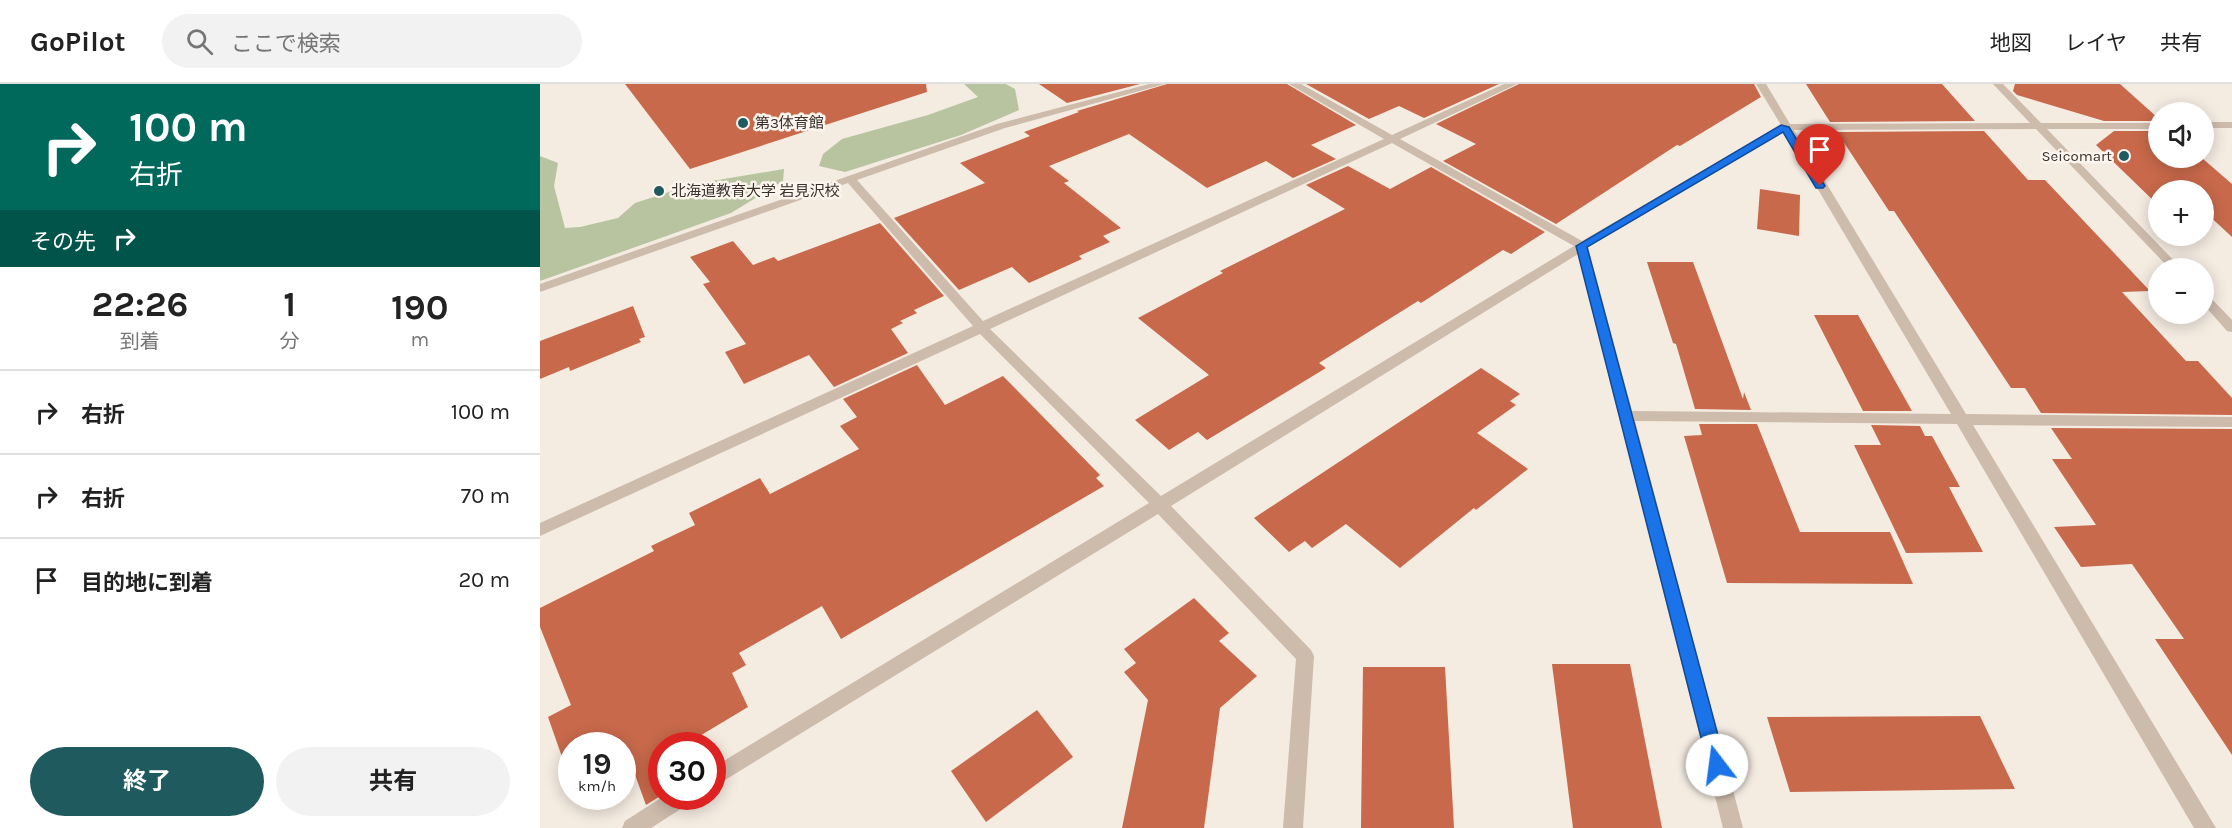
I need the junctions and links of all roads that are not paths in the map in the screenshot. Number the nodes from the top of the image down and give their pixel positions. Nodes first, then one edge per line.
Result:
1 (1160, 84) edge
2 (1294, 84) edge
3 (1512, 84) edge
4 (1761, 84) edge
5 (1998, 84) edge
6 (2214, 125) edge
7 (2232, 125) edge
8 (2148, 126) edge
9 (1785, 127) junction
10 (2040, 127) junction
11 (1392, 139) junction
12 (850, 179) junction
13 (1582, 246) junction
14 (2165, 258) edge
15 (540, 288) edge
16 (2214, 309) edge
17 (982, 328) junction
18 (2232, 328) edge
19 (1626, 416) junction
20 (1961, 421) junction
21 (2232, 422) edge
22 (1159, 504) junction
23 (540, 531) edge
24 (726, 769) edge
25 (661, 810) edge
26 (632, 828) edge
27 (1293, 828) edge
28 (1733, 828) edge
29 (2206, 828) edge

1 - 12 street
2 - 11 street
3 - 11 street
4 - 9 street
5 - 10 street
6 - 7 street
8 - 10 street
9 - 10 street
9 - 13 street
9 - 20 street
10 - 14 street
11 - 13 street
11 - 17 street
12 - 15 street
12 - 17 street
13 - 19 street
13 - 22 street
16 - 18 street
17 - 22 street
17 - 23 street
19 - 20 street
19 - 28 street
20 - 21 street
20 - 29 street
22 - 24 street
22 - 27 street
25 - 26 street

